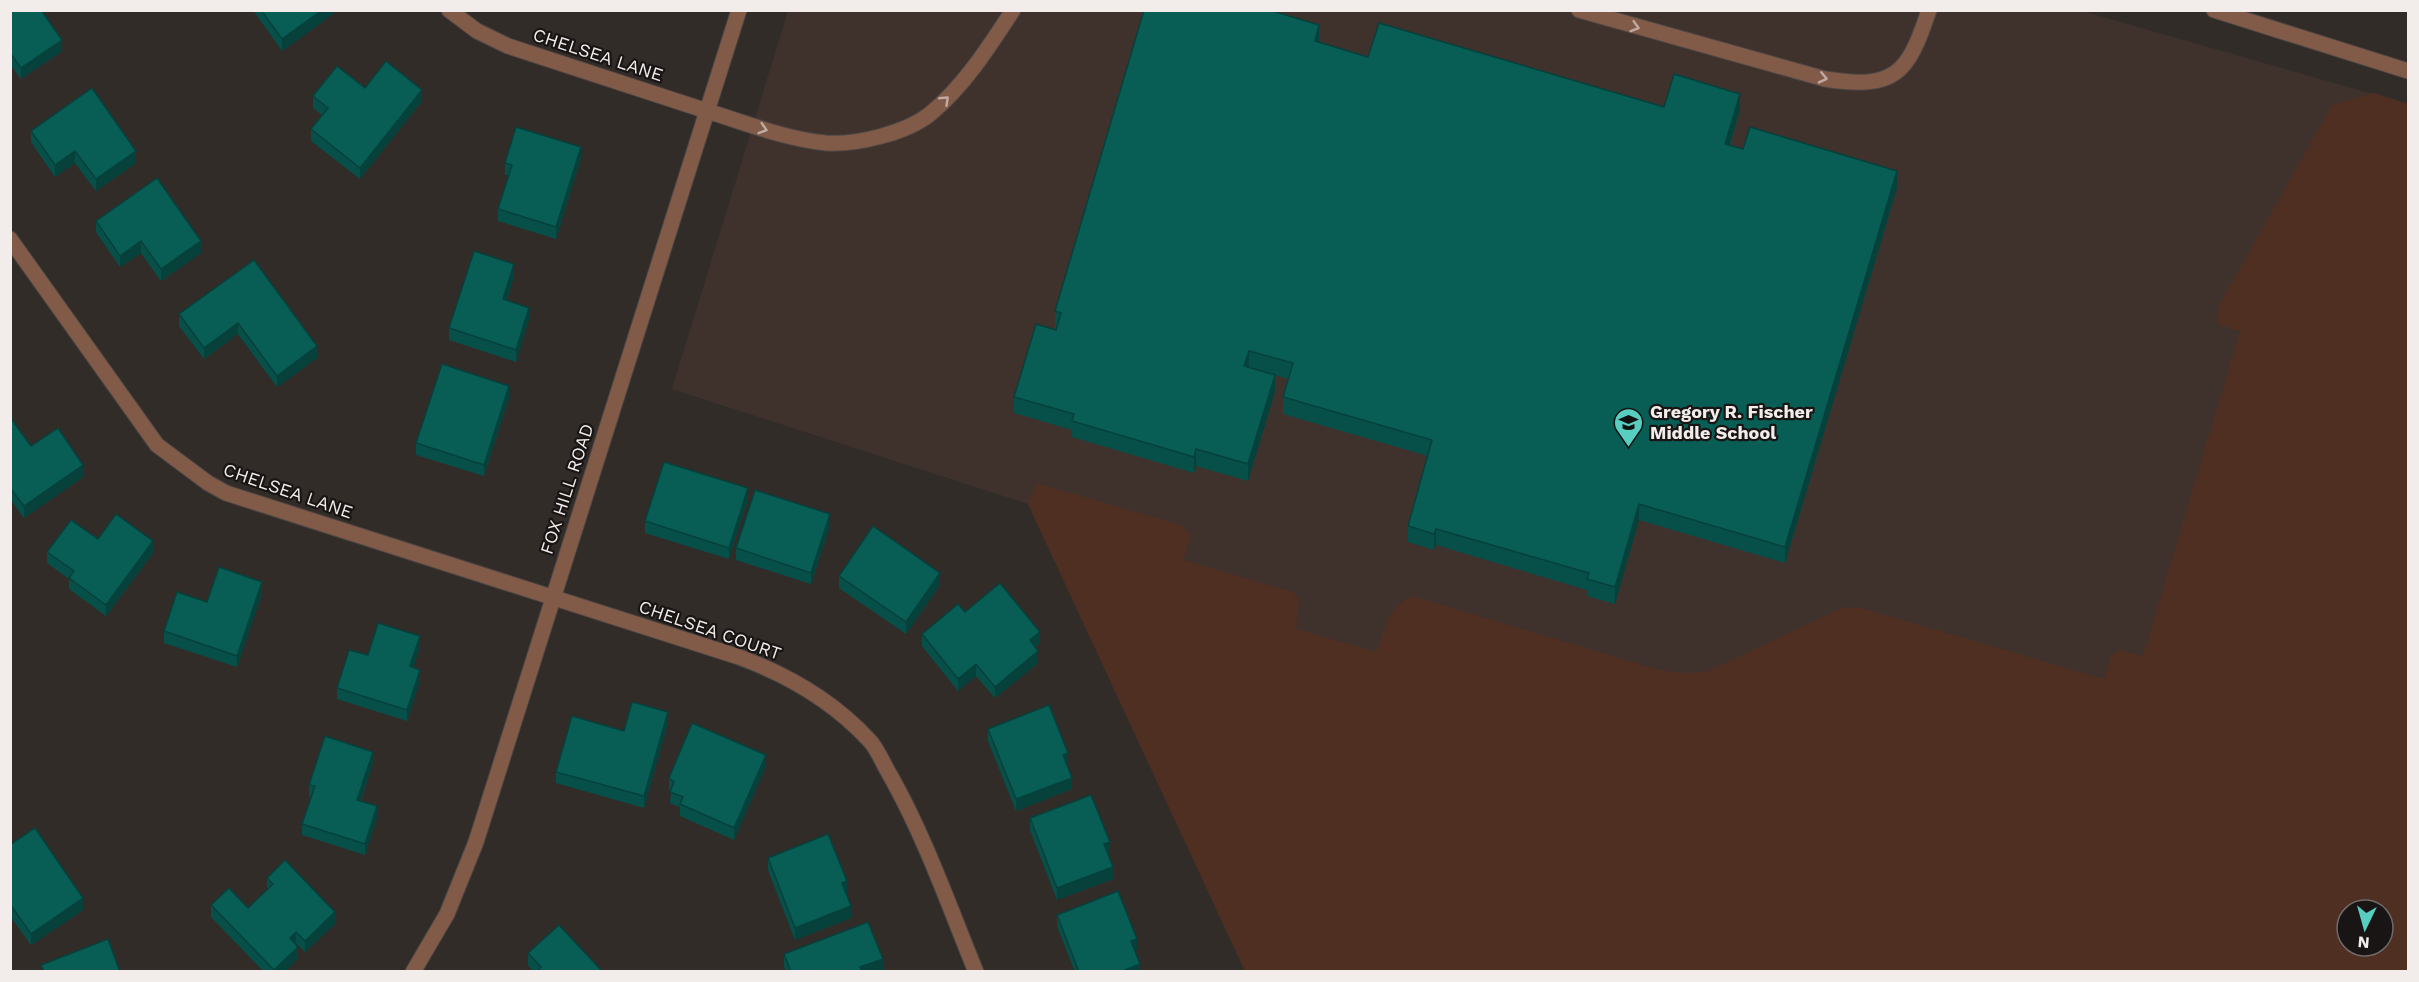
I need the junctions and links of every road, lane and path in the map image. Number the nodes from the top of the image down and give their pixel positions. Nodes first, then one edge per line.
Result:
1 (449, 10) edge
2 (739, 10) edge
3 (1012, 10) edge
4 (1579, 10) edge
5 (1929, 10) edge
6 (2214, 10) edge
7 (2409, 71) edge
8 (707, 111) junction
9 (10, 239) edge
10 (553, 599) junction
11 (413, 972) edge
12 (976, 972) edge

1 - 8 street, CHELSEA LANE
2 - 8 street, FOX HILL ROAD
8 -> 3 street, CHELSEA LANE
4 -> 5 street
6 - 7 street
8 - 10 street, FOX HILL ROAD
9 - 10 street, CHELSEA LANE
10 - 11 street, FOX HILL ROAD
10 - 12 street, CHELSEA COURT

